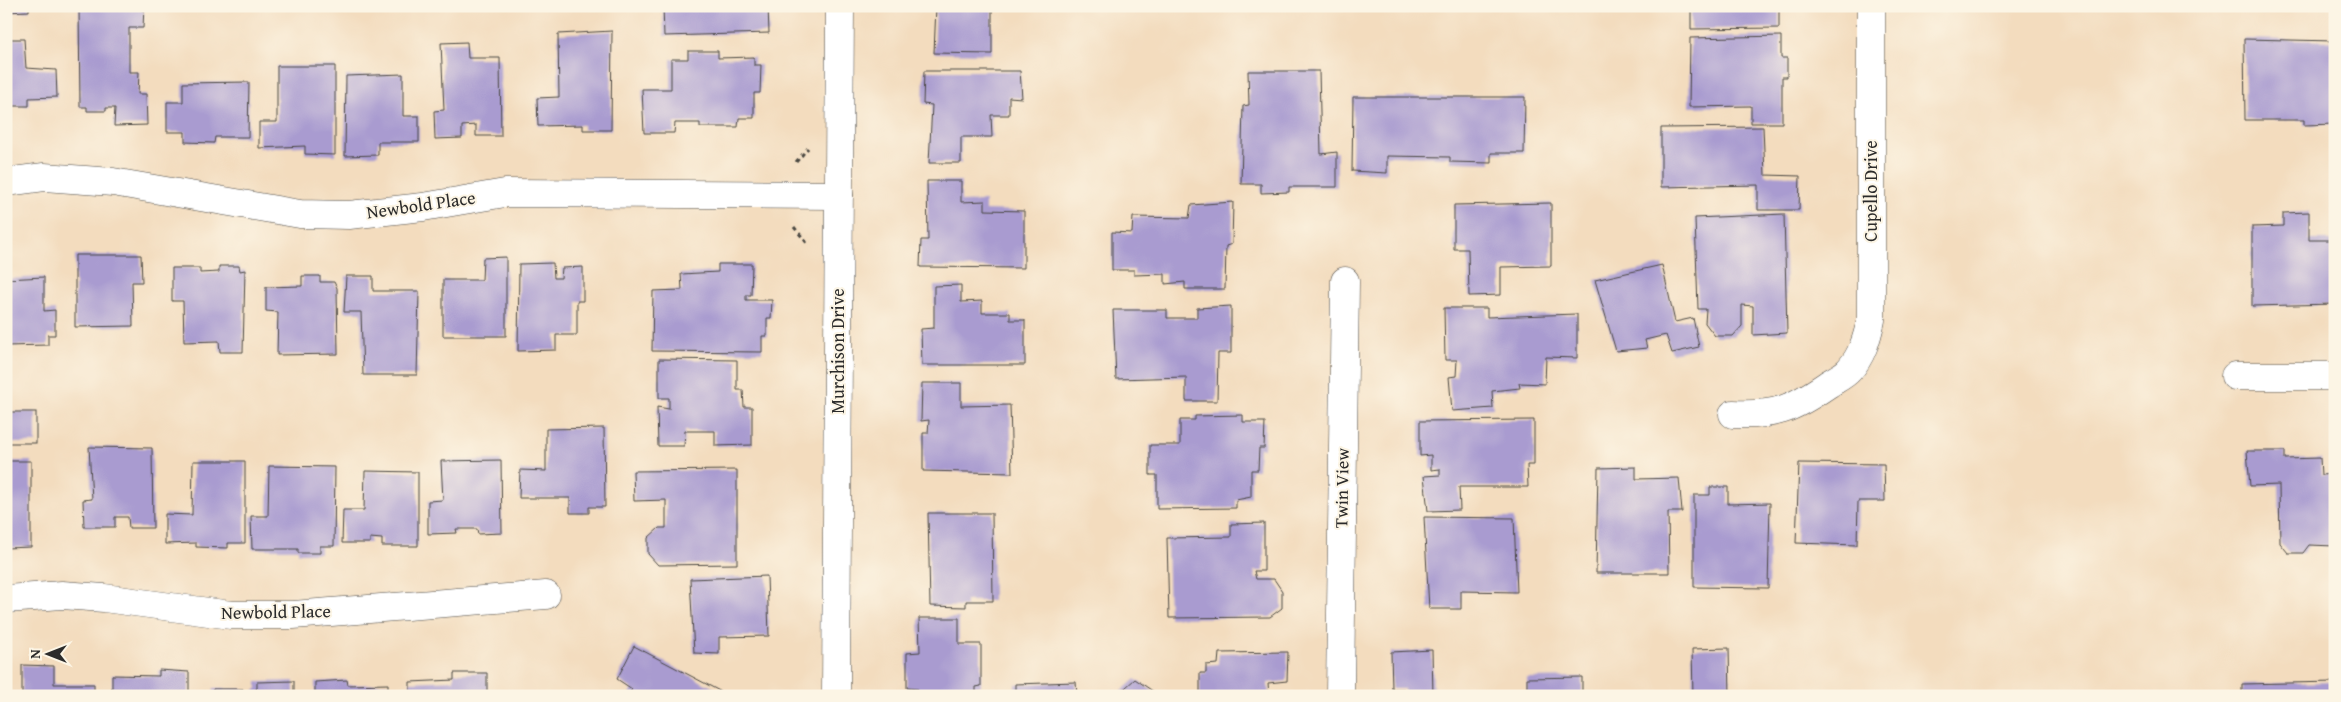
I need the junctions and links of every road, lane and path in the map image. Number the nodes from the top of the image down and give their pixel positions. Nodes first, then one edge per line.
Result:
1 (840, 6) edge
2 (1871, 6) edge
3 (6, 182) edge
4 (839, 195) junction
5 (1345, 281) dead end
6 (2235, 376) dead end
7 (2335, 376) edge
8 (1733, 414) dead end
9 (546, 595) dead end
10 (6, 599) edge
11 (836, 696) edge
12 (1340, 696) edge

1 - 4 street, Murchison Drive
2 - 8 street, Cupello Drive
3 - 4 street, Newbold Place
4 - 11 street, Murchison Drive
5 - 12 street, Twin View
6 - 7 street
9 - 10 street, Newbold Place

